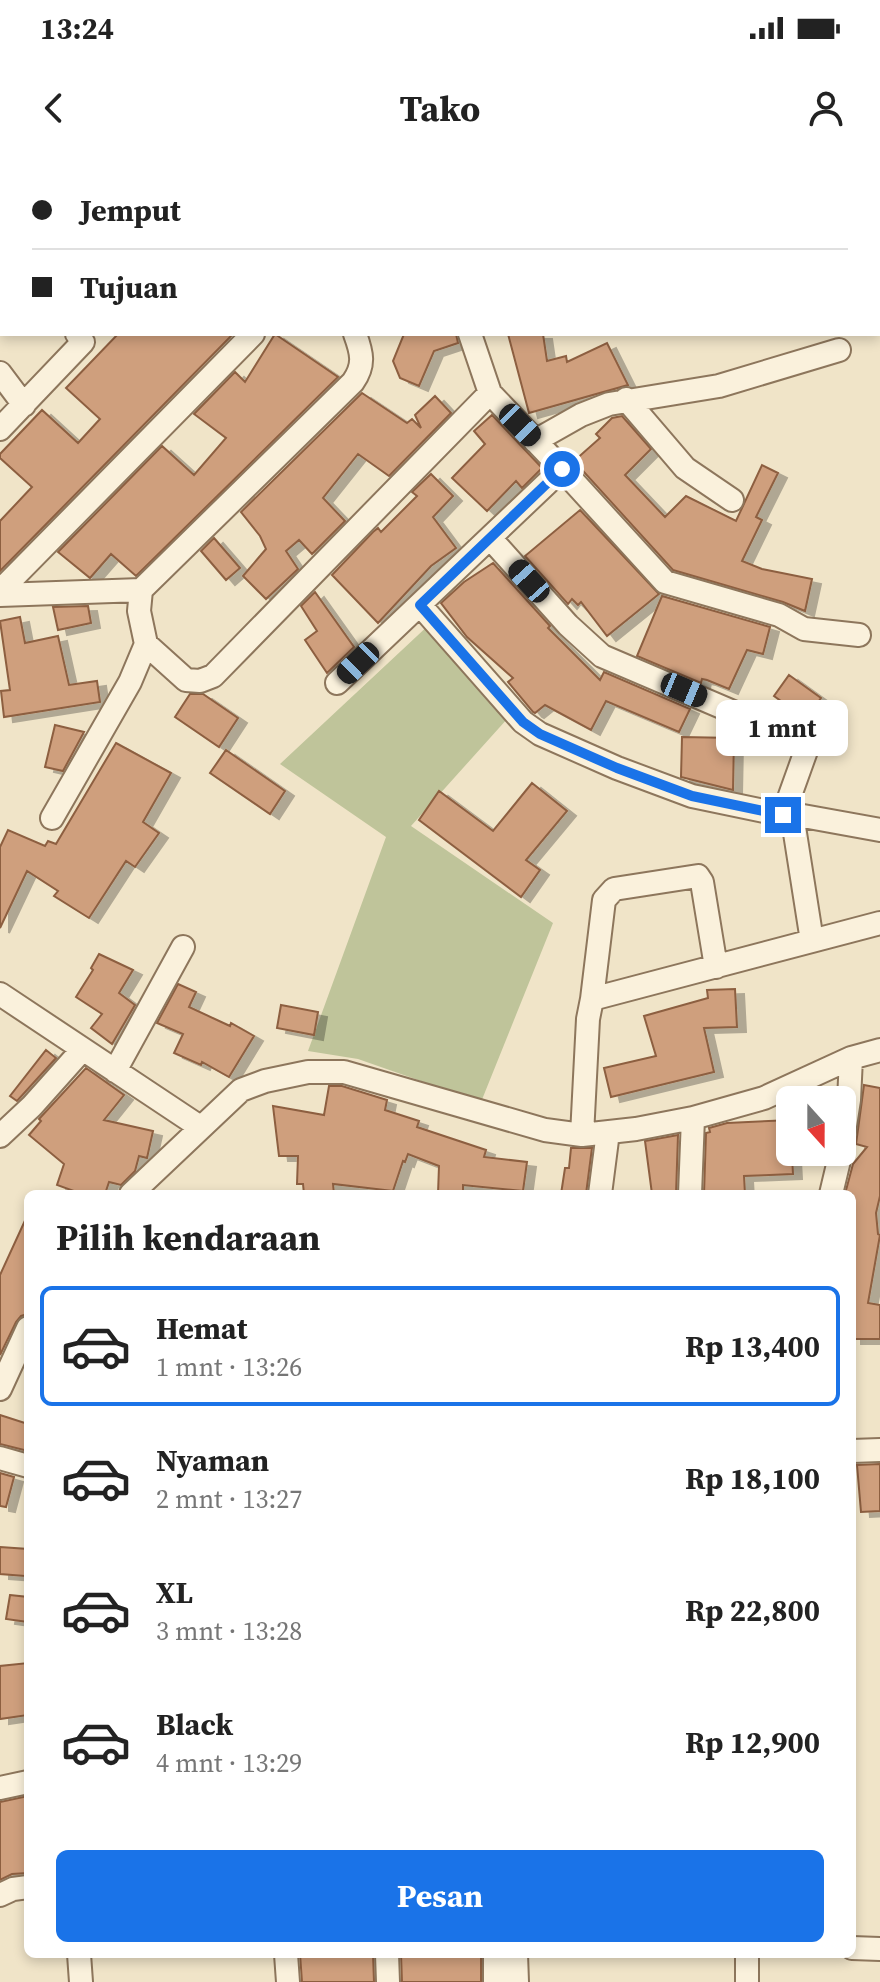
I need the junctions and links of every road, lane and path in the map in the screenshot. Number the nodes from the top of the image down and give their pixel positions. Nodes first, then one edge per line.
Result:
1 (251, 336) edge
2 (356, 336) edge
3 (471, 336) edge
4 (84, 337) edge
5 (839, 350) dead end
6 (0, 373) edge
7 (490, 393) junction
8 (626, 399) junction
9 (24, 405) junction
10 (0, 429) edge
11 (535, 441) junction
12 (562, 469) junction
13 (732, 500) dead end
14 (490, 538) junction
15 (141, 590) junction
16 (0, 593) edge
17 (420, 605) junction
18 (859, 635) dead end
19 (146, 644) junction
20 (337, 683) dead end
21 (52, 818) dead end
22 (880, 830) edge
23 (880, 923) edge
24 (812, 941) junction
25 (183, 947) dead end
26 (716, 967) junction
27 (0, 994) edge
28 (592, 999) junction
29 (82, 1050) junction
30 (880, 1050) edge
31 (851, 1058) junction
32 (115, 1071) junction
33 (850, 1086) edge
34 (693, 1118) junction
35 (200, 1127) junction
36 (608, 1132) junction
37 (582, 1135) junction
38 (0, 1136) edge
39 (838, 1166) edge
40 (135, 1190) edge
41 (601, 1190) edge
42 (690, 1190) edge
43 (832, 1190) edge
44 (24, 1337) edge
45 (0, 1389) edge
46 (880, 1450) edge
47 (856, 1451) edge
48 (0, 1458) edge
49 (24, 1465) edge
50 (24, 1783) edge
51 (0, 1788) edge
52 (24, 1888) edge
53 (0, 1895) edge
54 (856, 1948) edge
55 (880, 1949) edge
56 (79, 1958) edge
57 (286, 1958) edge
58 (387, 1958) edge
59 (495, 1958) edge
60 (516, 1958) edge
61 (747, 1958) edge
62 (81, 1982) edge
63 (288, 1982) edge
64 (388, 1982) edge
65 (495, 1982) edge
66 (517, 1982) edge
67 (747, 1982) edge

1 - 16 street
2 - 15 street
3 - 7 street
4 - 9 street
5 - 8 street
6 - 9 street
7 - 11 street
7 - 19 street
8 - 11 street
8 - 13 street
9 - 10 street
11 - 12 street
12 - 14 street
12 - 18 street
14 - 17 street
14 - 17 street
15 - 16 street
15 - 19 street
17 - 20 street
19 - 21 street
22 - 24 street
23 - 24 street
24 - 26 street
25 - 32 street
26 - 28 street
26 - 28 street
27 - 29 street
28 - 37 street
29 - 32 street
29 - 38 street
30 - 31 street
31 - 33 street
31 - 34 street
32 - 35 street
34 - 36 street
34 - 42 street
35 - 37 street
35 - 40 street
36 - 37 street
36 - 41 street
39 - 43 street
44 - 45 street
46 - 47 street
48 - 49 street
50 - 51 street
52 - 53 street
54 - 55 street
56 - 62 street
57 - 63 street
58 - 64 street
59 - 65 street
60 - 66 street
61 - 67 street

